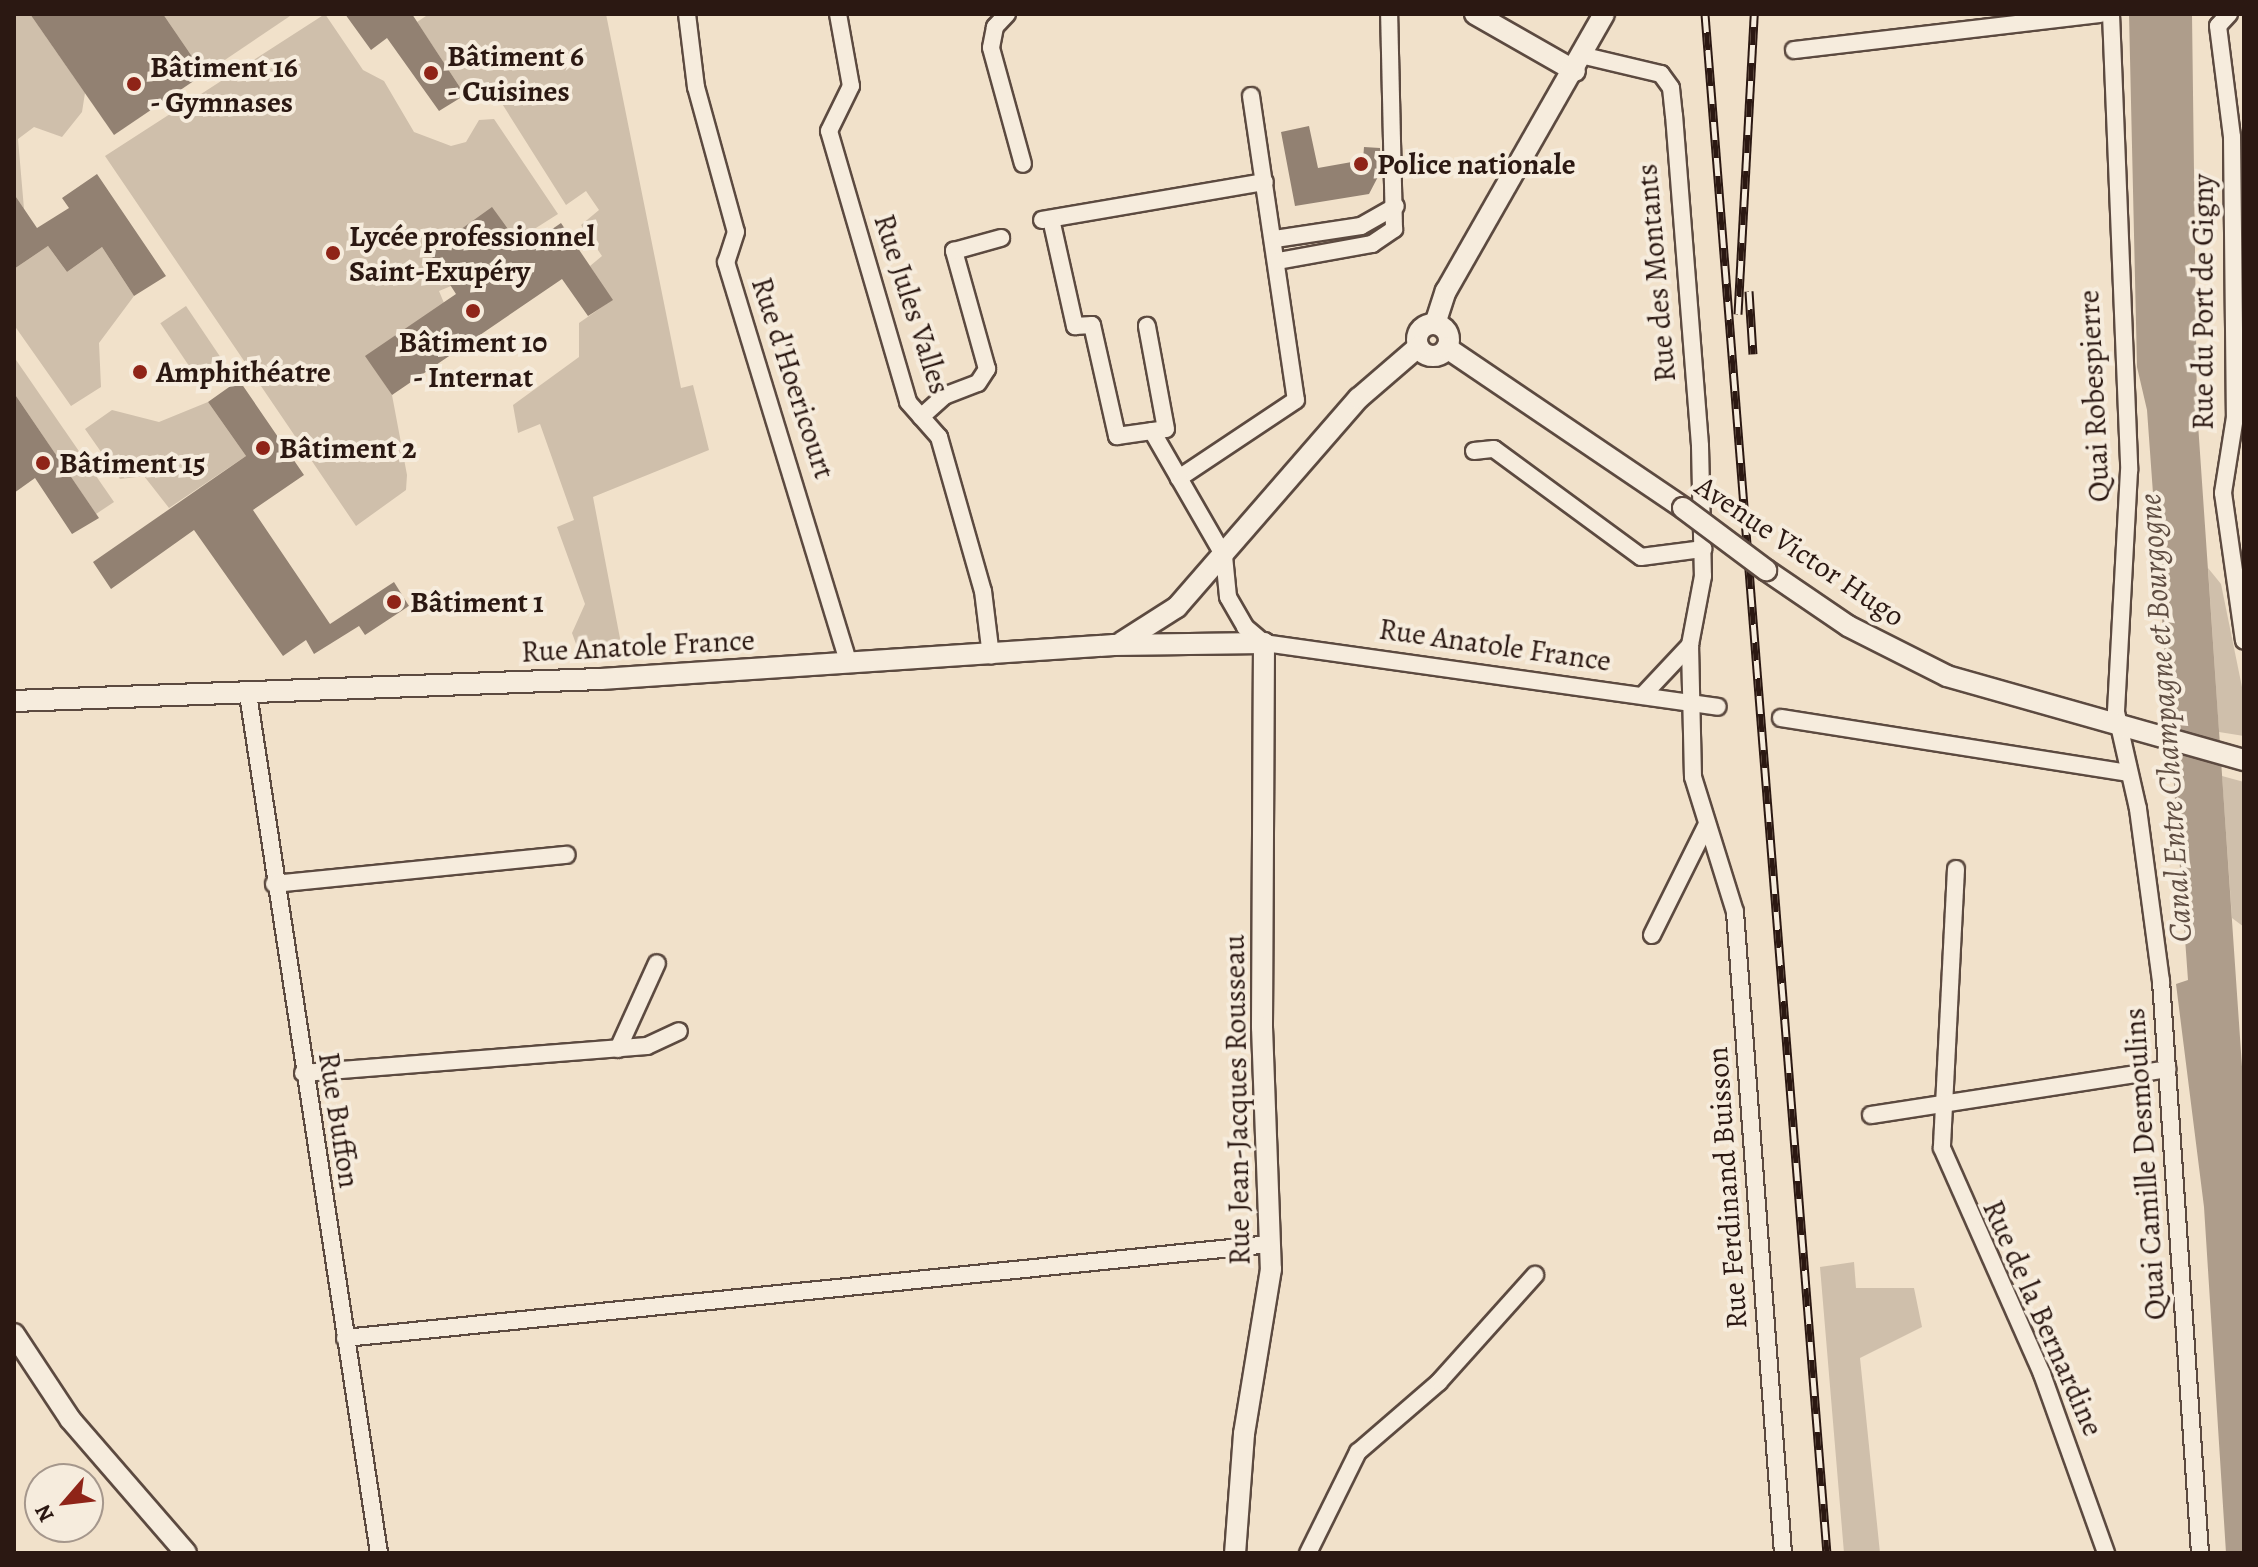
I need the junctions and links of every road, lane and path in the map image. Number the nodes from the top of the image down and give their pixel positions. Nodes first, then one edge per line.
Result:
1 (687, 14) edge
2 (838, 14) edge
3 (1007, 14) edge
4 (1389, 14) edge
5 (1475, 14) edge
6 (1604, 14) edge
7 (2100, 14) edge
8 (2111, 14) edge
9 (2229, 14) edge
10 (1794, 50) dead end
11 (1580, 64) junction
12 (1251, 96) dead end
13 (1023, 164) dead end
14 (1265, 182) junction
15 (1396, 206) junction
16 (1001, 238) dead end
17 (1275, 239) junction
18 (1278, 261) junction
19 (1435, 324) junction
20 (1147, 326) dead end
21 (1418, 347) junction
22 (1447, 348) junction
23 (921, 417) junction
24 (1152, 431) junction
25 (1474, 451) dead end
26 (1179, 478) junction
27 (1703, 549) junction
28 (1224, 556) junction
29 (2244, 641) edge
30 (1264, 643) junction
31 (1114, 645) junction
32 (1690, 645) junction
33 (991, 656) junction
34 (849, 664) junction
35 (248, 694) junction
36 (1643, 695) junction
37 (14, 701) edge
38 (1689, 702) junction
39 (1718, 707) dead end
40 (1781, 718) dead end
41 (2126, 730) junction
42 (2244, 760) edge
43 (2128, 773) junction
44 (1707, 824) junction
45 (567, 855) dead end
46 (1956, 869) dead end
47 (274, 884) junction
48 (1652, 935) dead end
49 (657, 963) dead end
50 (679, 1031) dead end
51 (618, 1049) junction
52 (2167, 1069) junction
53 (303, 1073) junction
54 (1947, 1104) junction
55 (1871, 1115) dead end
56 (1270, 1244) junction
57 (1535, 1275) dead end
58 (14, 1334) edge
59 (345, 1338) junction
60 (186, 1553) edge
61 (379, 1553) edge
62 (1235, 1553) edge
63 (1308, 1553) edge
64 (1783, 1553) edge
65 (2106, 1553) edge
66 (2200, 1553) edge

1 - 34 street, Rue d'Hoericourt
2 - 23 street, Rue Jules Valles
3 - 13 street
4 - 15 street
5 - 11 street, Rue des Montants
6 - 11 street
7 - 10 street
8 - 41 street, Quai Robespierre
9 - 29 street, Rue du Port de Gigny
11 - 19 street
11 - 27 street, Rue des Montants
12 - 14 street
14 - 17 street
14 - 24 street
15 - 17 street
15 - 18 street
16 - 23 street
17 - 18 street
18 - 26 street
19 - 21 street
19 - 22 street
20 - 24 street
21 - 22 street
21 - 28 street
22 - 41 street, Avenue Victor Hugo, bridge
23 - 33 street, Rue Jules Valles
24 - 26 street
25 - 27 street
26 - 28 street
27 - 32 street, Rue des Montants
28 - 30 street
28 - 31 street
30 - 31 street, Rue Anatole France
30 - 36 street, Rue Anatole France
30 - 56 street, Rue Jean-Jacques Rousseau
31 - 33 street, Rue Anatole France
32 - 36 street
32 - 38 street, Rue des Montants
33 - 34 street, Rue Anatole France
34 - 35 street, Rue Anatole France
35 - 37 street, Rue Anatole France
35 - 47 street, Rue Buffon
36 - 38 street, Rue Anatole France
38 - 39 street, Rue Anatole France
38 - 44 street, Rue Ferdinand Buisson
40 - 43 street
41 - 42 street, Avenue Victor Hugo
41 - 43 street, Quai Robespierre
43 - 52 street, Quai Camille Desmoulins
44 - 48 street
44 - 64 street, Rue Ferdinand Buisson
45 - 47 street
46 - 54 street, Rue de la Bernardine
47 - 53 street, Rue Buffon
49 - 51 street
50 - 51 street
51 - 53 street
52 - 54 street
52 - 66 street, Quai Camille Desmoulins
53 - 59 street, Rue Buffon
54 - 55 street
54 - 65 street, Rue de la Bernardine
56 - 59 street
56 - 62 street, Rue Jean-Jacques Rousseau
57 - 63 street
58 - 60 street
59 - 61 street, Rue Buffon

